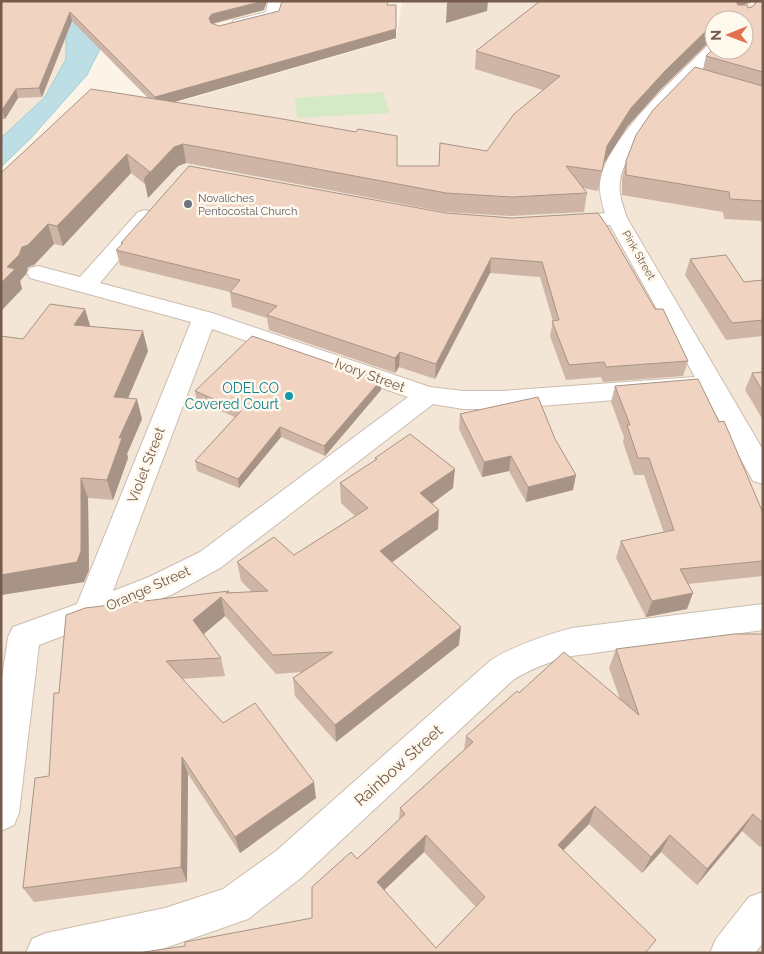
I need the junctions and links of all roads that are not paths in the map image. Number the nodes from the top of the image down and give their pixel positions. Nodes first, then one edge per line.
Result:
1 (276, 1) edge
2 (228, 26) edge
3 (707, 60) edge
4 (161, 199) edge
5 (617, 218) junction
6 (548, 224) edge
7 (38, 273) dead end
8 (85, 286) junction
9 (204, 318) junction
10 (712, 384) junction
11 (428, 395) junction
12 (763, 474) edge
13 (90, 613) junction
14 (763, 617) edge
15 (1, 813) edge
16 (763, 911) edge
17 (46, 953) edge
18 (730, 953) edge

1 - 2 street
3 - 5 street, Pink Street
4 - 8 street
5 - 6 street
5 - 10 street, Pink Street
7 - 8 street, Ivory Street
8 - 9 street, Ivory Street
9 - 11 street, Ivory Street
9 - 13 street, Violet Street
10 - 11 street, Ivory Street
10 - 12 street, Pink Street
11 - 13 street, Orange Street
13 - 15 street, Orange Street
14 - 17 street, Rainbow Street
16 - 18 street

